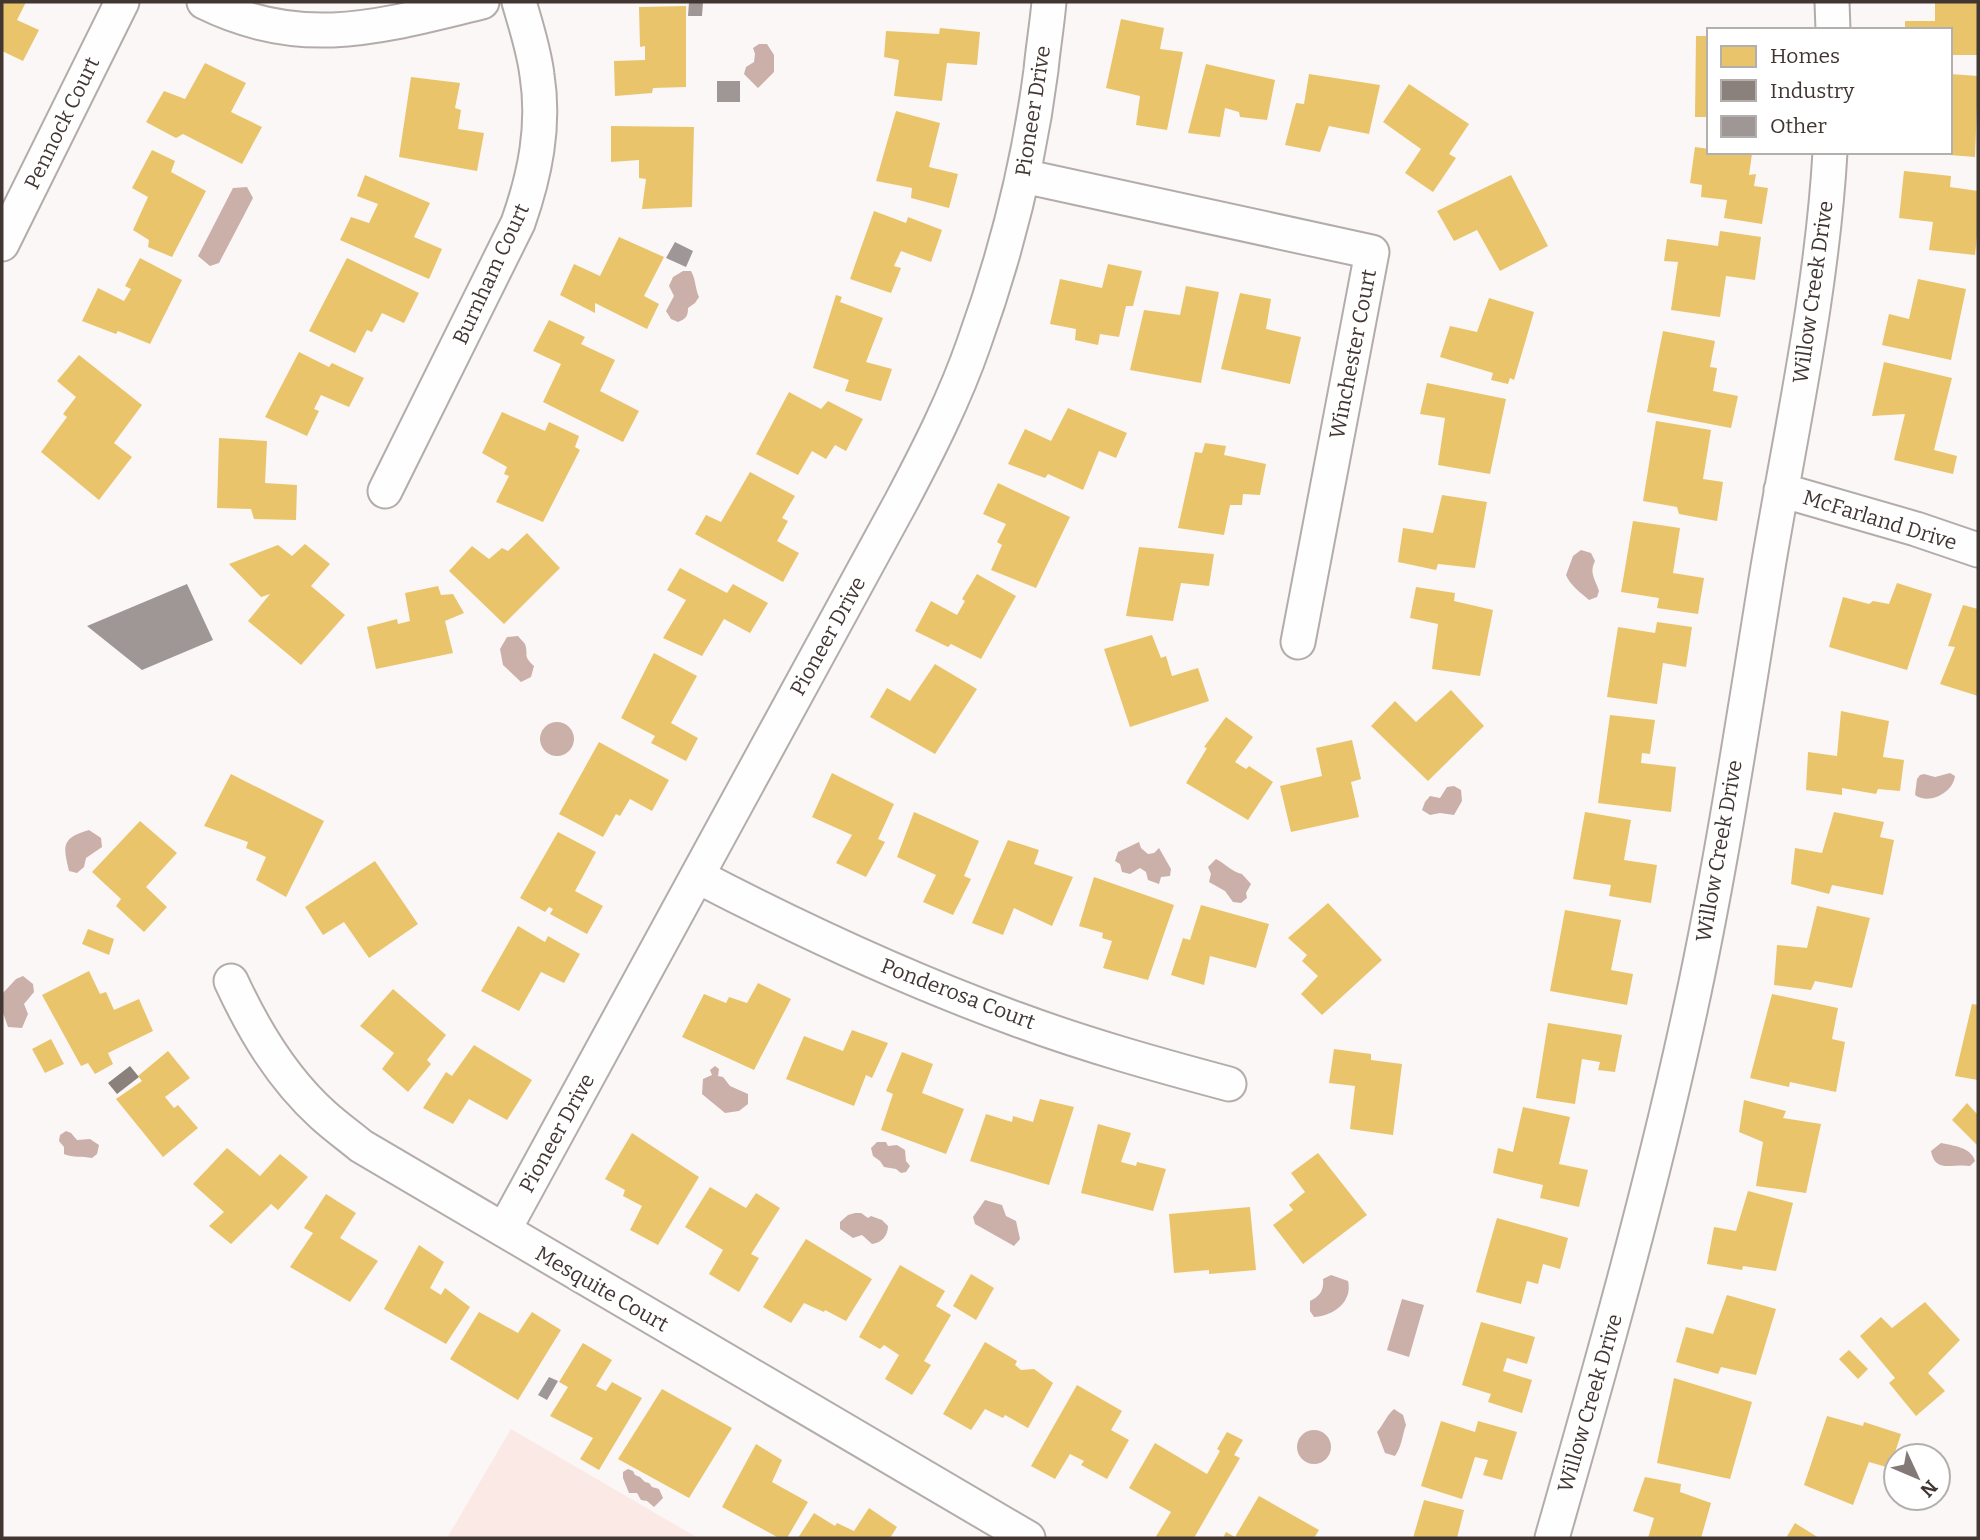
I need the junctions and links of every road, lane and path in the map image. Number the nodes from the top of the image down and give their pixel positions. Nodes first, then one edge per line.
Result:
1 (122, 2) edge
2 (204, 2) edge
3 (482, 2) edge
4 (519, 2) edge
5 (1049, 2) edge
6 (1832, 2) edge
7 (1833, 28) edge
8 (1830, 154) edge
9 (1024, 176) junction
10 (2, 244) edge
11 (1781, 489) junction
12 (385, 492) dead end
13 (1978, 550) edge
14 (1298, 642) dead end
15 (697, 876) junction
16 (231, 981) dead end
17 (1229, 1084) dead end
18 (504, 1230) junction
19 (1028, 1538) edge
20 (1552, 1538) edge

1 - 10 street, Pennock Court
2 - 3 street
4 - 12 street, Burnham Court
5 - 9 street, Pioneer Drive
6 - 7 street
8 - 11 street, Willow Creek Drive
9 - 14 street, Winchester Court
9 - 15 street, Pioneer Drive
11 - 13 street, McFarland Drive
11 - 20 street, Willow Creek Drive
15 - 17 street, Ponderosa Court
15 - 18 street, Pioneer Drive
16 - 18 street, Mesquite Court
18 - 19 street, Mesquite Court

